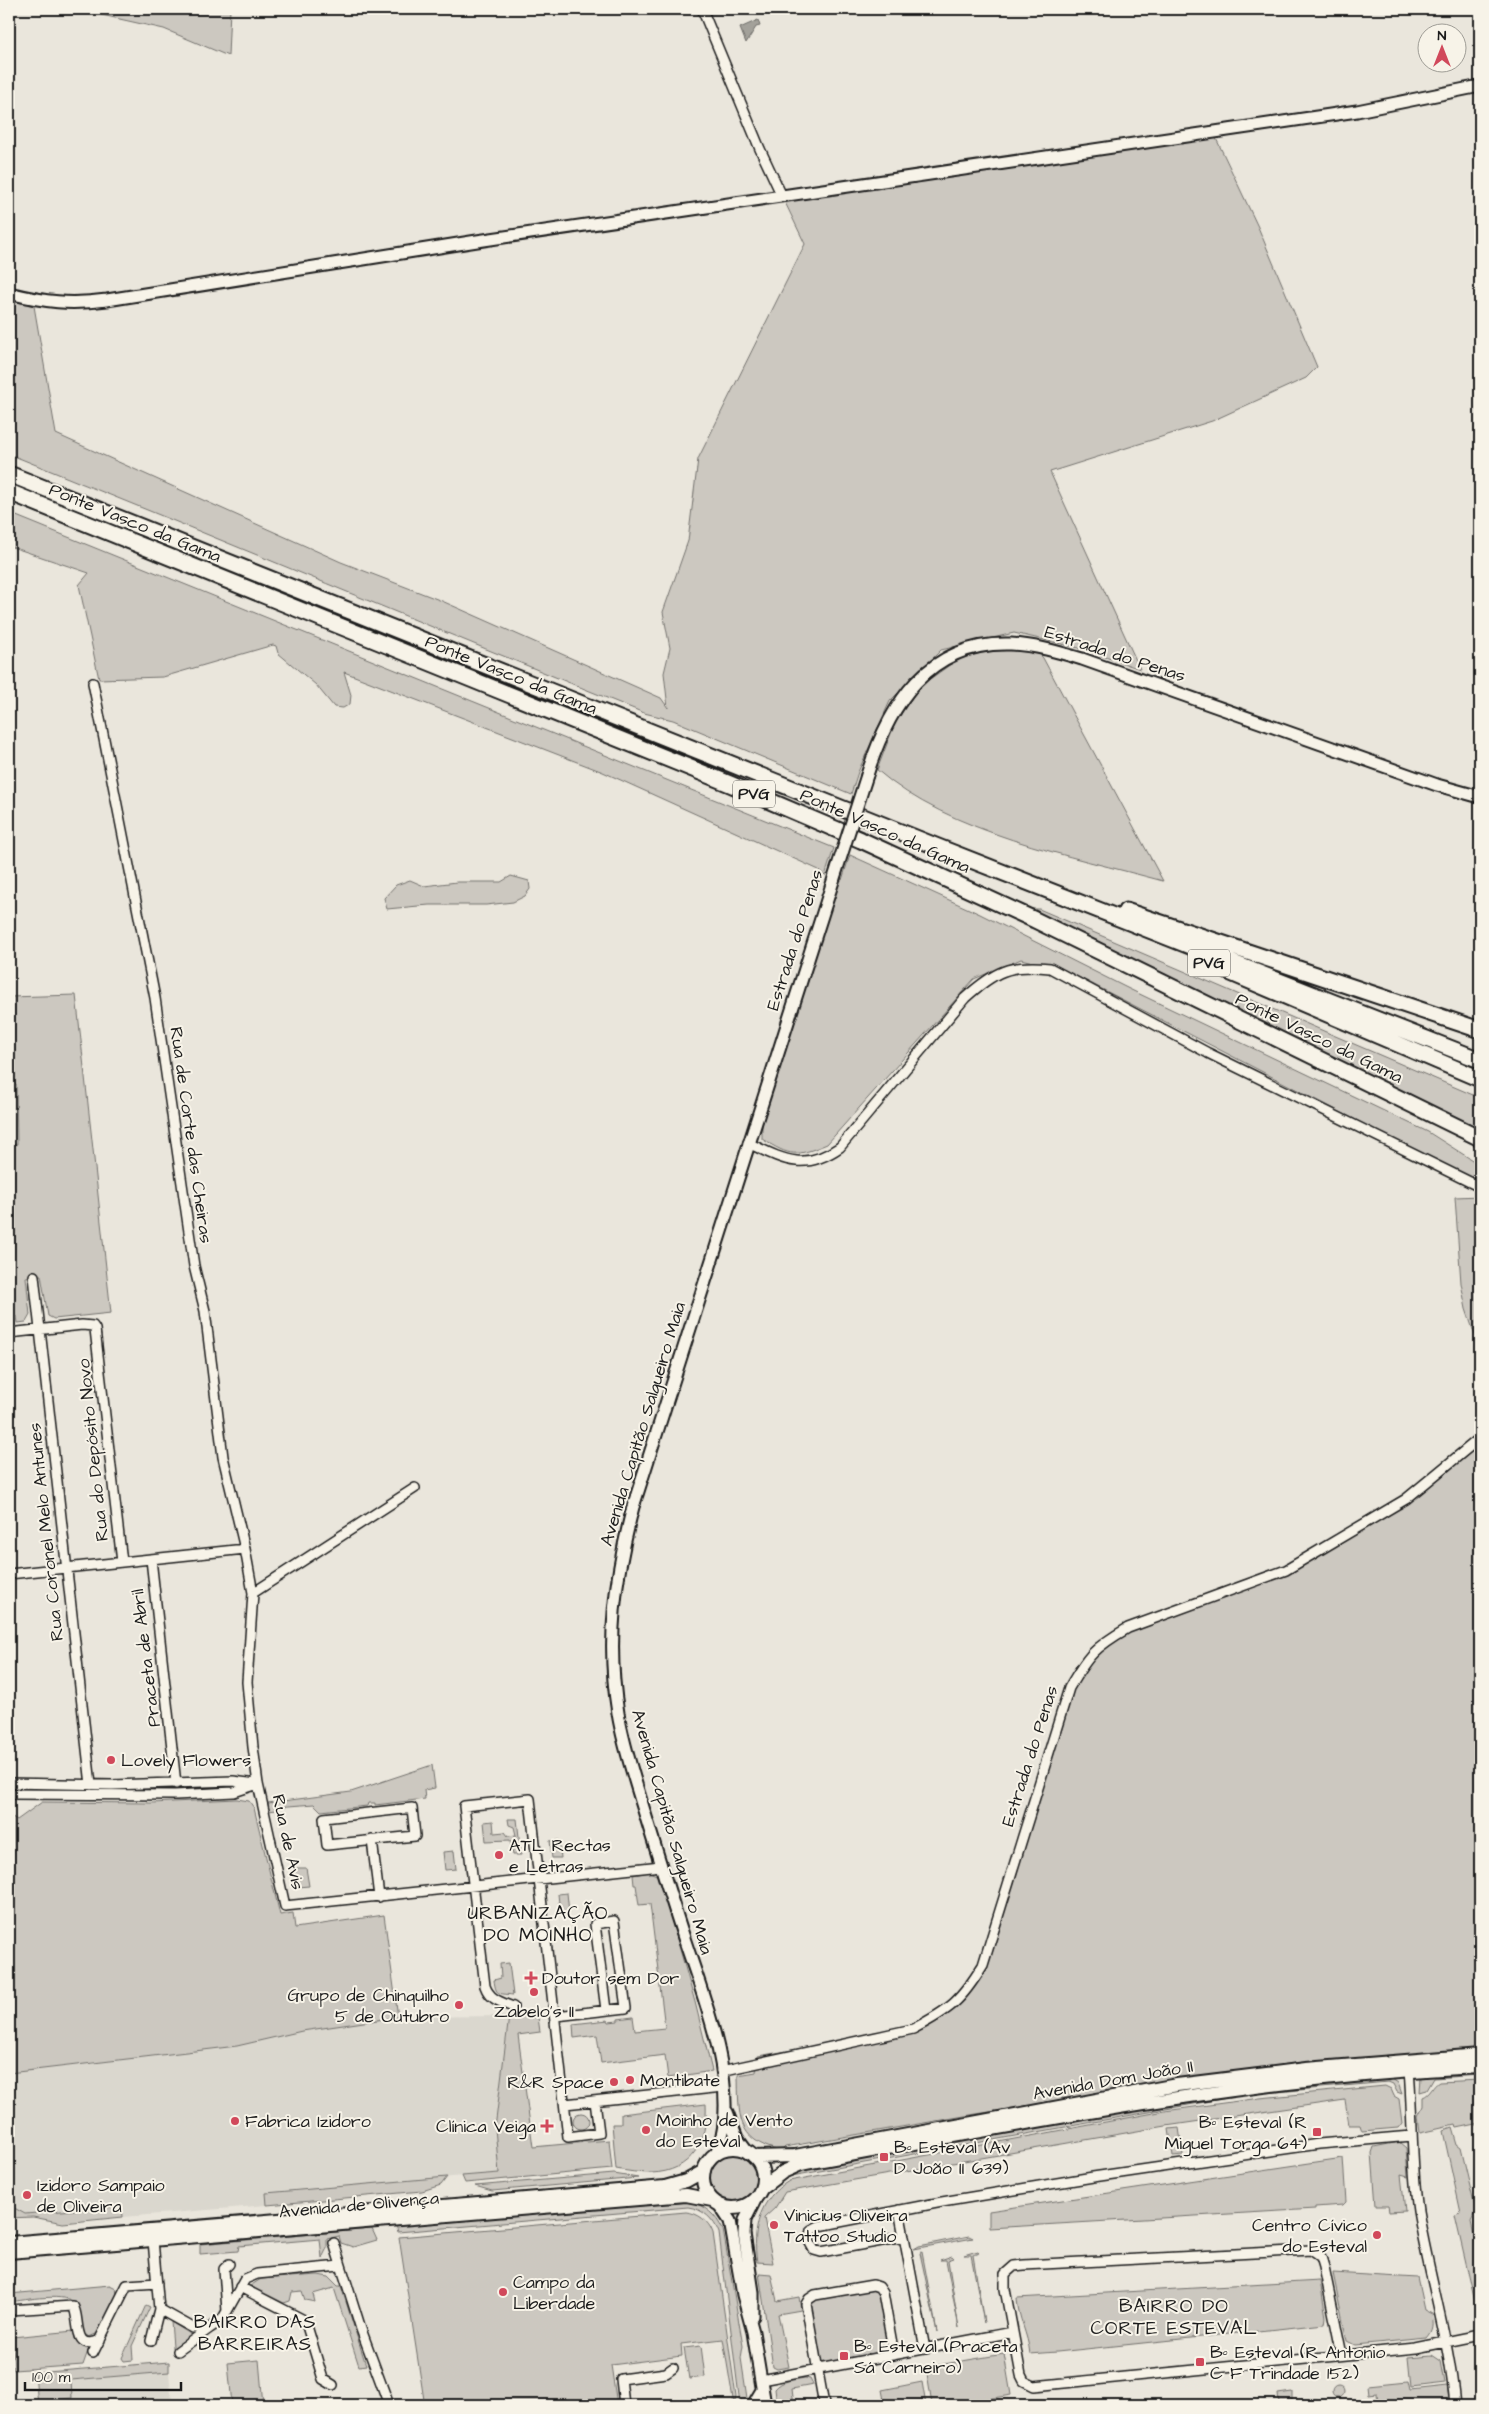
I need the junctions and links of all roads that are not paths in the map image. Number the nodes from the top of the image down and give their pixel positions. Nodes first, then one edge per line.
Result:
1 (702, 9) edge
2 (1480, 86) edge
3 (782, 196) junction
4 (9, 293) edge
5 (9, 474) edge
6 (9, 492) edge
7 (93, 683) dead end
8 (1480, 797) edge
9 (938, 848) junction
10 (1480, 1030) edge
11 (1480, 1060) edge
12 (1480, 1080) edge
13 (1480, 1138) edge
14 (748, 1144) junction
15 (1480, 1188) edge
16 (34, 1276) dead end
17 (706, 1276) joint
18 (40, 1329) junction
19 (9, 1333) edge
20 (1480, 1438) edge
21 (415, 1488) dead end
22 (245, 1549) junction
23 (151, 1559) junction
24 (122, 1562) junction
25 (67, 1568) junction
26 (9, 1574) edge
27 (253, 1593) junction
28 (9, 1782) edge
29 (176, 1784) junction
30 (258, 1784) junction
31 (90, 1785) junction
32 (9, 1794) edge
33 (372, 1840) junction
34 (661, 1866) junction
35 (540, 1878) junction
36 (474, 1885) junction
37 (379, 1897) junction
38 (514, 2006) dead end
39 (606, 2010) junction
40 (556, 2016) junction
41 (1480, 2055) edge
42 (1480, 2067) edge
43 (1409, 2070) junction
44 (722, 2072) junction
45 (723, 2086) junction
46 (595, 2101) junction
47 (565, 2104) junction
48 (725, 2107) junction
49 (1411, 2136) junction
50 (716, 2154) junction
51 (751, 2155) junction
52 (704, 2170) junction
53 (759, 2193) junction
54 (716, 2203) junction
55 (899, 2210) junction
56 (904, 2237) junction
57 (153, 2240) junction
58 (9, 2243) edge
59 (334, 2243) dead end
60 (9, 2252) edge
61 (228, 2264) dead end
62 (340, 2266) junction
63 (157, 2283) junction
64 (240, 2288) junction
65 (159, 2309) junction
66 (9, 2310) edge
67 (227, 2312) junction
68 (210, 2328) junction
69 (753, 2332) junction
70 (1013, 2332) junction
71 (1480, 2335) edge
72 (100, 2340) junction
73 (151, 2342) dead end
74 (1446, 2342) junction
75 (925, 2350) junction
76 (178, 2351) dead end
77 (93, 2353) dead end
78 (894, 2355) junction
79 (1342, 2355) junction
80 (672, 2368) dead end
81 (818, 2369) junction
82 (333, 2385) dead end
83 (762, 2385) junction
84 (389, 2405) edge
85 (624, 2405) edge
86 (753, 2405) edge
87 (765, 2405) edge
88 (824, 2405) edge
89 (1456, 2405) edge

1 - 3 street
2 - 3 street
3 - 4 street
5 - 9 highway, Ponte Vasco da Gama / PVG
6 - 13 highway, Ponte Vasco da Gama / PVG
7 - 22 street, Rua de Corte das Cheiras
8 - 14 street, Estrada do Penas, bridge
9 - 10 highway, Ponte Vasco da Gama / PVG
9 - 11 highway, Ponte Vasco da Gama / PVG
9 - 12 highway, Ponte Vasco da Gama / PVG
14 - 15 street
14 - 17 street, Estrada do Penas
16 - 18 street, Rua Coronel Melo Antunes
17 - 34 street, Avenida Capitão Salgueiro Maia
18 - 19 street
18 - 24 street, Rua do Depósito Novo
18 - 25 street, Rua Coronel Melo Antunes
20 - 44 street, Estrada do Penas
21 - 27 street
22 - 23 street
22 - 27 street, Rua de Corte das Cheiras
23 - 24 street
23 - 29 street, Praceta de Abril
24 - 25 street
25 - 26 street
25 - 31 street, Rua Coronel Melo Antunes
27 - 30 street, Rua de Avis
28 - 31 street
29 - 30 street
29 - 31 street
30 - 32 street
30 - 37 street, Rua de Avis
33 - 33 street
33 - 37 street
34 - 35 street
34 - 44 street, Avenida Capitão Salgueiro Maia
35 - 36 street
35 - 36 street
35 - 40 street
36 - 37 street
36 - 38 street
39 - 39 street
39 - 40 street
40 - 47 street
41 - 51 main road, Avenida Dom João II
42 - 43 main road, Avenida Dom João II
43 - 49 street
43 - 53 main road, Avenida Dom João II
44 - 45 street, Avenida Capitão Salgueiro Maia
45 - 46 street
45 - 48 street, Avenida Capitão Salgueiro Maia
46 - 47 street
46 - 47 street
48 - 50 street, Avenida Capitão Salgueiro Maia
48 - 51 street, Avenida Capitão Salgueiro Maia
49 - 55 street
49 - 74 street
50 - 51 main road
50 - 52 main road
51 - 53 main road
52 - 54 main road
52 - 58 main road, Avenida de Olivença
53 - 54 main road
53 - 69 street
54 - 57 main road, Avenida de Olivença
54 - 69 street
55 - 56 street
55 - 56 street
56 - 75 street
57 - 60 main road, Avenida de Olivença
57 - 63 street
59 - 62 street
61 - 67 street
62 - 64 street
62 - 84 street
63 - 65 street
63 - 72 street
64 - 67 street
64 - 82 street
65 - 68 street
65 - 73 street
66 - 72 street
67 - 68 street
68 - 76 street
69 - 83 street
70 - 75 street
70 - 79 street
70 - 79 street
71 - 74 street
72 - 77 street
74 - 79 street
74 - 89 street
75 - 78 street
78 - 81 street
78 - 81 street
80 - 85 street
81 - 83 street
81 - 88 street
83 - 86 street
83 - 87 street

